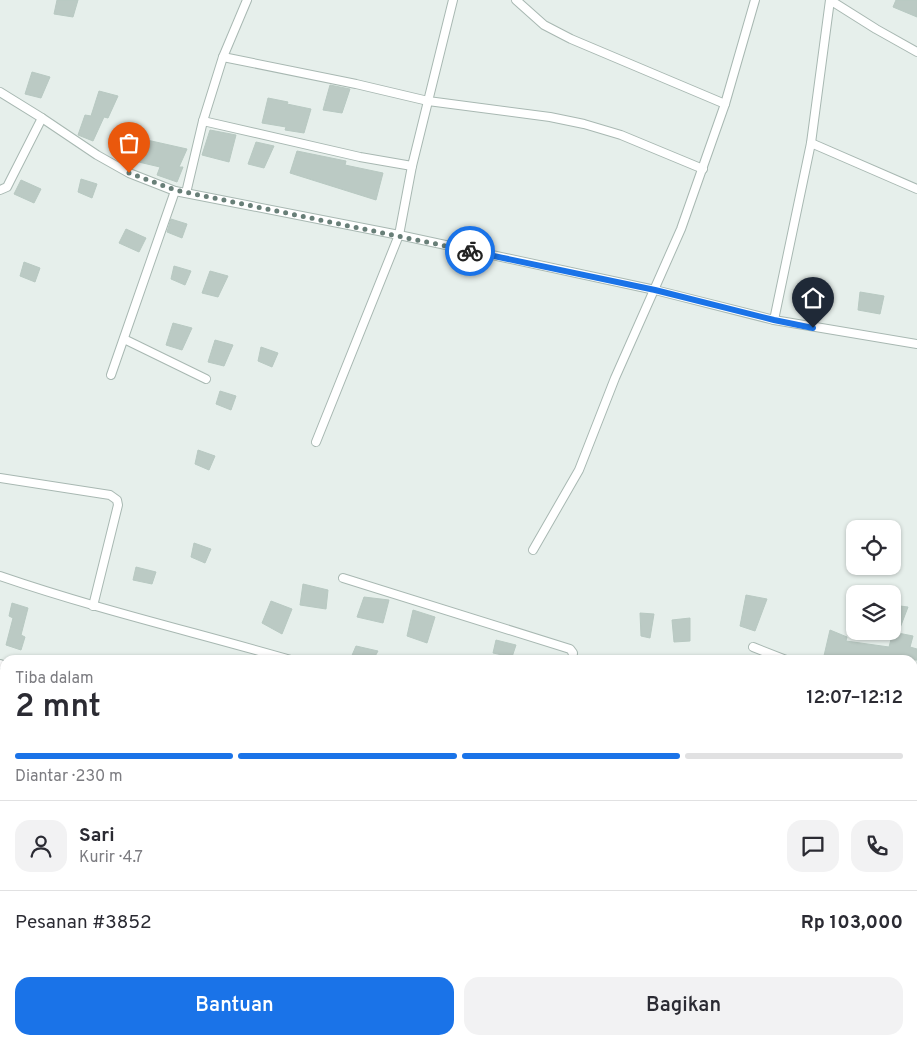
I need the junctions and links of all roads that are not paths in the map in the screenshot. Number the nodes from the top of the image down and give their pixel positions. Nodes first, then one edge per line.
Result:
1 (247, 0) edge
2 (453, 0) edge
3 (516, 0) edge
4 (755, 0) edge
5 (917, 52) edge
6 (223, 57) junction
7 (0, 92) edge
8 (428, 101) junction
9 (726, 104) junction
10 (42, 118) junction
11 (203, 121) junction
12 (811, 143) junction
13 (412, 166) junction
14 (703, 169) junction
15 (917, 189) edge
16 (0, 190) edge
17 (175, 190) junction
18 (186, 193) junction
19 (398, 235) junction
20 (655, 290) junction
21 (774, 320) junction
22 (124, 339) junction
23 (917, 344) edge
24 (111, 375) dead end
25 (206, 379) dead end
26 (316, 442) dead end
27 (0, 478) edge
28 (533, 550) dead end
29 (0, 576) edge
30 (343, 578) dead end
31 (93, 606) junction
32 (753, 647) dead end
33 (274, 655) edge
34 (573, 655) edge
35 (773, 655) edge

1 - 6 street
2 - 8 street
3 - 9 street
4 - 9 street
5 - 12 street
6 - 8 street
6 - 11 street
7 - 10 street
8 - 13 street
8 - 14 street
9 - 14 street
10 - 16 street
10 - 17 street
11 - 13 street
11 - 18 street
12 - 15 street
12 - 21 street
13 - 19 street
14 - 20 street
17 - 18 street
17 - 22 street
18 - 19 street
19 - 20 street
19 - 26 street
20 - 21 street
20 - 28 street
21 - 23 street
22 - 24 street
22 - 25 street
27 - 31 street
29 - 31 street
30 - 34 street
31 - 33 street
32 - 35 street

